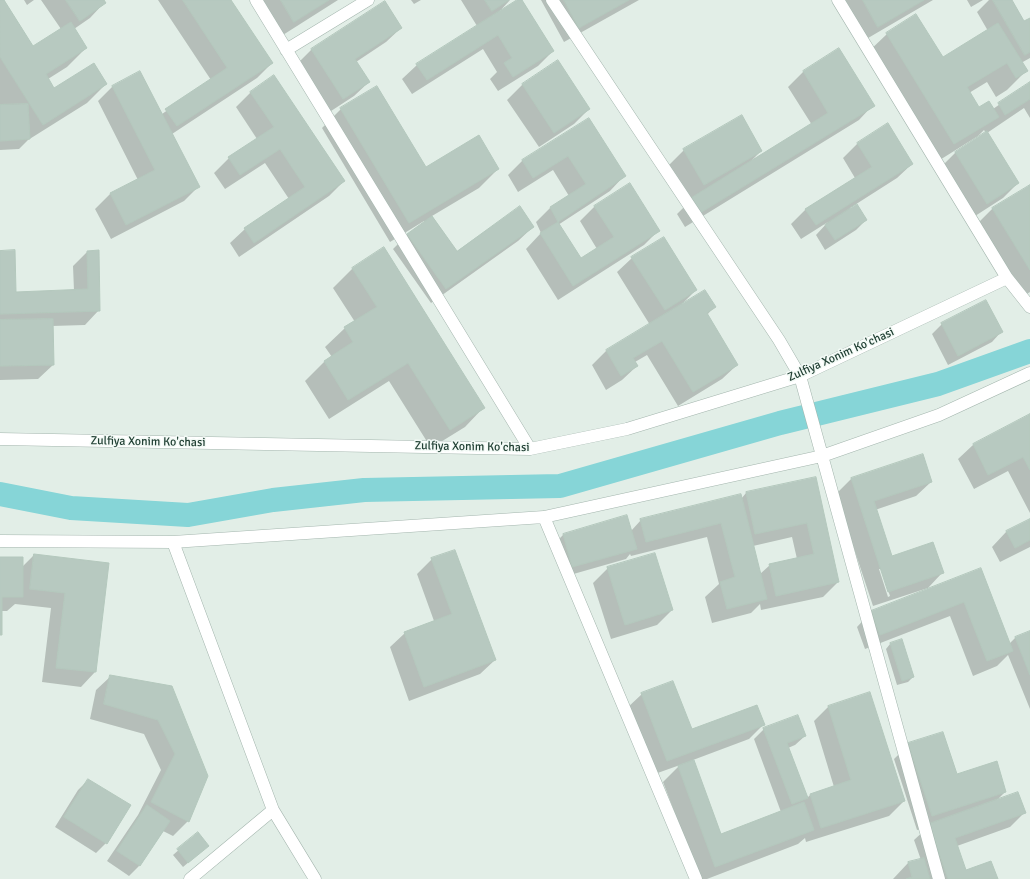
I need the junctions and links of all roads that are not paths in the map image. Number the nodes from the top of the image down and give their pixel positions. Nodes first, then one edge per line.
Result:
1 (256, 0) edge
2 (368, 0) edge
3 (552, 0) edge
4 (838, 0) edge
5 (286, 50) junction
6 (1007, 278) junction
7 (1030, 307) edge
8 (1030, 373) edge
9 (800, 376) junction
10 (0, 439) edge
11 (530, 449) junction
12 (822, 456) junction
13 (544, 517) junction
14 (0, 541) edge
15 (174, 542) junction
16 (273, 810) junction
17 (190, 879) edge
18 (315, 879) edge
19 (696, 879) edge
20 (939, 879) edge

1 - 5 street
2 - 5 street
3 - 9 street
4 - 6 street
5 - 11 street
6 - 7 street
6 - 9 street, Zulfiya Xonim Ko'chasi
8 - 12 street
9 - 11 street, Zulfiya Xonim Ko'chasi
9 - 12 street
10 - 11 street, Zulfiya Xonim Ko'chasi
12 - 13 street
12 - 20 street
13 - 15 street
13 - 19 street
14 - 15 street
15 - 16 street
16 - 17 street
16 - 18 street

